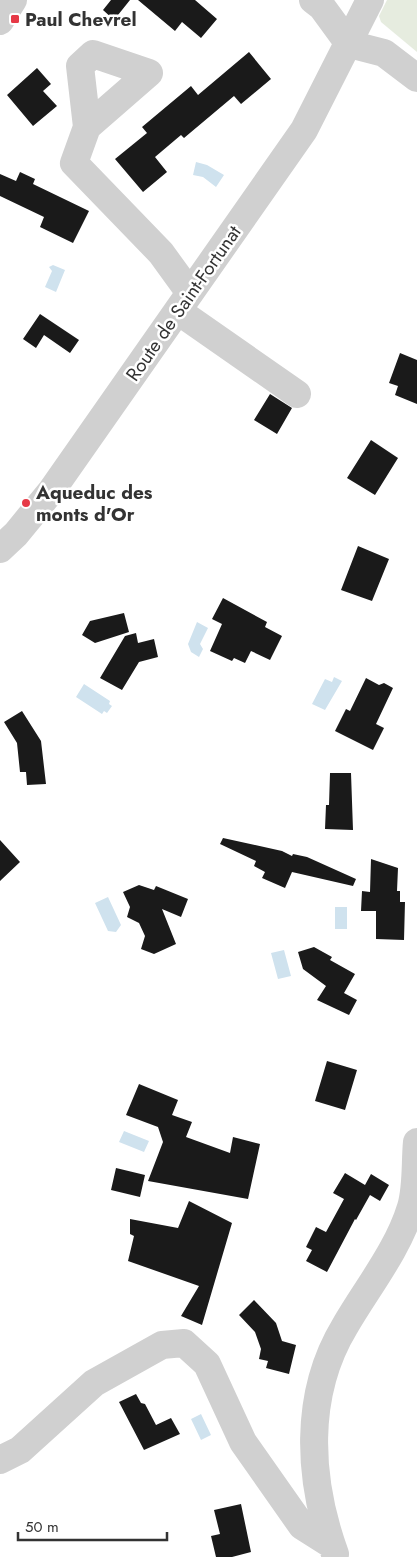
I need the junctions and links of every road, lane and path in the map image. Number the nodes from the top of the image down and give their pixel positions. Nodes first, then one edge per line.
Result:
1 (13, 0) edge
2 (314, 0) edge
3 (370, 0) edge
4 (0, 21) edge
5 (349, 44) junction
6 (417, 78) edge
7 (87, 126) dead end
8 (161, 253) junction
9 (212, 262) junction
10 (184, 302) junction
11 (297, 394) dead end
12 (0, 548) edge
13 (417, 1142) edge
14 (414, 1205) edge
15 (0, 1460) edge
16 (334, 1551) edge

1 - 4 street
2 - 5 street
3 - 5 street, Route de Saint-Fortunat
5 - 6 street
5 - 9 street, Route de Saint-Fortunat
7 - 8 street
8 - 9 street
8 - 10 street
9 - 10 street, Route de Saint-Fortunat
10 - 11 street
10 - 12 street, Route de Saint-Fortunat
13 - 14 street
14 - 16 street
15 - 16 street

